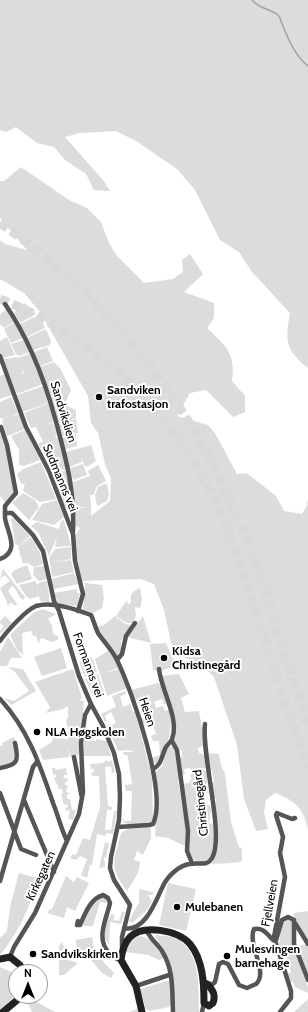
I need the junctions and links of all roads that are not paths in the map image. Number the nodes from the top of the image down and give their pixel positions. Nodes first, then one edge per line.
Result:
1 (5, 304) dead end
2 (0, 356) edge
3 (1, 427) dead end
4 (6, 513) junction
5 (73, 534) junction
6 (0, 559) edge
7 (57, 607) junction
8 (78, 611) junction
9 (135, 623) dead end
10 (0, 641) edge
11 (117, 660) junction
12 (159, 669) dead end
13 (0, 699) edge
14 (91, 704) junction
15 (205, 724) dead end
16 (172, 741) junction
17 (15, 743) dead end
18 (74, 757) dead end
19 (37, 762) junction
20 (0, 768) edge
21 (153, 770) junction
22 (0, 793) edge
23 (24, 800) junction
24 (82, 800) junction
25 (294, 818) dead end
26 (118, 827) junction
27 (15, 831) junction
28 (67, 841) junction
29 (36, 855) dead end
30 (192, 863) junction
31 (54, 872) junction
32 (0, 881) edge
33 (78, 921) dead end
34 (295, 922) junction
35 (124, 928) junction
36 (147, 932) junction
37 (275, 940) junction
38 (308, 944) edge
39 (122, 955) junction
40 (10, 957) junction
41 (0, 959) edge
42 (19, 964) edge
43 (169, 975) dead end
44 (308, 980) edge
45 (205, 982) junction
46 (136, 986) junction
47 (204, 1003) junction
48 (12, 1004) edge
49 (3, 1012) edge
50 (142, 1012) edge
51 (173, 1012) edge
52 (202, 1012) edge
53 (280, 1012) edge

1 - 5 street, Sandvikslien
2 - 5 street, Sudmanns vei
3 - 4 street
4 - 6 street
4 - 7 street, Formanns vei
5 - 8 street, Sudmanns vei
7 - 8 street, Heien
7 - 10 street, Heien
7 - 14 street, Formanns vei
8 - 11 street, Heien
9 - 11 street
11 - 21 street, Heien
12 - 16 street
13 - 19 street
14 - 24 street, Kirkegaten
14 - 26 street, Formanns vei
15 - 30 street, Christinegård
16 - 21 street
16 - 30 street, Christinegård
17 - 20 street
18 - 24 street, Kirkegaten
19 - 23 street
19 - 28 street
21 - 26 street, Heien
22 - 27 street
23 - 27 street
23 - 31 street
24 - 28 street, Kirkegaten
25 - 37 street, Fjellveien
26 - 35 street, Formanns vei
27 - 29 street
27 - 32 street
28 - 31 street, Kirkegaten
30 - 35 street, Christinegård
31 - 40 street, Kirkegaten
33 - 39 street
34 - 37 street
34 - 38 street
34 - 44 street
35 - 39 street, Formanns vei
36 - 39 street
36 - 45 street
36 - 51 street
37 - 45 street
37 - 53 street, Fjellveien
39 - 46 street
40 - 41 street
40 - 42 street
43 - 46 street
45 - 47 street
45 - 47 street
46 - 50 street
47 - 52 street
48 - 49 street

